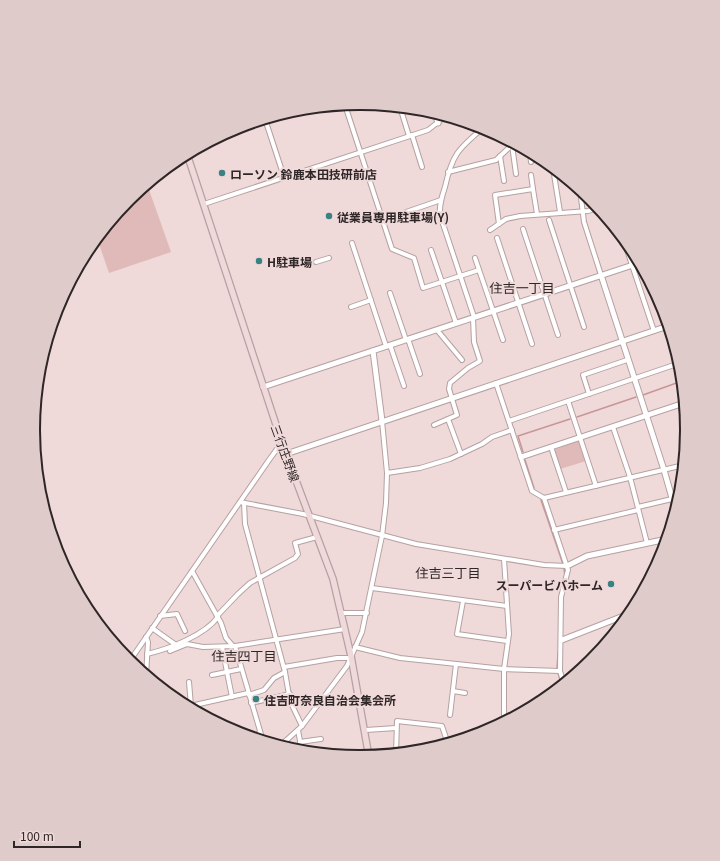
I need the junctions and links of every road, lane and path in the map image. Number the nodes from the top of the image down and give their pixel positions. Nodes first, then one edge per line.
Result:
1 (348, 111) edge
2 (402, 113) edge
3 (437, 120) edge
4 (441, 121) edge
5 (438, 123) junction
6 (267, 124) edge
7 (477, 133) edge
8 (410, 136) junction
9 (509, 148) edge
10 (514, 150) edge
11 (361, 152) junction
12 (500, 156) junction
13 (189, 160) edge
14 (422, 167) dead end
15 (448, 172) junction
16 (516, 174) dead end
17 (531, 175) dead end
18 (284, 177) junction
19 (554, 177) edge
20 (504, 181) dead end
21 (533, 189) junction
22 (441, 200) junction
23 (581, 200) edge
24 (204, 204) junction
25 (591, 209) edge
26 (583, 210) junction
27 (560, 212) junction
28 (537, 214) junction
29 (383, 220) junction
30 (549, 220) dead end
31 (499, 224) junction
32 (523, 229) dead end
33 (490, 230) dead end
34 (498, 238) dead end
35 (352, 243) dead end
36 (431, 250) dead end
37 (329, 258) dead end
38 (475, 258) dead end
39 (630, 259) edge
40 (316, 262) dead end
41 (632, 265) junction
42 (479, 270) junction
43 (601, 275) junction
44 (460, 276) junction
45 (442, 282) junction
46 (570, 285) junction
47 (390, 293) dead end
48 (545, 294) junction
49 (371, 300) junction
50 (518, 302) junction
51 (351, 307) dead end
52 (493, 311) junction
53 (473, 318) junction
54 (456, 324) junction
55 (584, 326) dead end
56 (663, 328) edge
57 (437, 330) junction
58 (654, 331) junction
59 (558, 335) dead end
60 (407, 340) junction
61 (502, 340) dead end
62 (622, 341) junction
63 (532, 344) dead end
64 (388, 345) junction
65 (373, 351) junction
66 (462, 360) dead end
67 (628, 360) junction
68 (673, 365) edge
69 (420, 374) dead end
70 (634, 379) junction
71 (496, 383) junction
72 (404, 386) dead end
73 (263, 387) junction
74 (589, 394) junction
75 (451, 398) junction
76 (568, 401) junction
77 (679, 405) edge
78 (646, 416) junction
79 (448, 419) junction
80 (382, 421) junction
81 (509, 421) junction
82 (434, 425) dead end
83 (613, 426) junction
84 (512, 430) junction
85 (580, 438) junction
86 (283, 446) junction
87 (551, 447) junction
88 (286, 454) junction
89 (461, 454) junction
90 (521, 457) junction
91 (678, 467) edge
92 (664, 470) junction
93 (387, 473) junction
94 (630, 477) junction
95 (596, 486) junction
96 (566, 492) junction
97 (544, 498) junction
98 (672, 499) joint
99 (242, 502) junction
100 (638, 509) junction
101 (309, 516) junction
102 (554, 530) junction
103 (382, 536) junction
104 (317, 537) junction
105 (660, 540) edge
106 (647, 543) junction
107 (504, 559) junction
108 (567, 566) junction
109 (192, 571) junction
110 (261, 578) junction
111 (372, 588) junction
112 (463, 601) junction
113 (507, 606) junction
114 (342, 613) junction
115 (367, 613) junction
116 (160, 616) junction
117 (218, 617) junction
118 (619, 618) edge
119 (152, 628) junction
120 (345, 629) junction
121 (185, 631) dead end
122 (146, 637) junction
123 (277, 639) junction
124 (562, 640) junction
125 (507, 641) junction
126 (176, 646) junction
127 (234, 646) junction
128 (222, 647) junction
129 (355, 647) junction
130 (170, 651) dead end
131 (147, 654) junction
132 (133, 656) edge
133 (350, 657) junction
134 (456, 664) junction
135 (146, 669) edge
136 (241, 669) junction
137 (504, 669) junction
138 (285, 670) junction
139 (560, 671) junction
140 (226, 672) junction
141 (212, 675) dead end
142 (562, 678) edge
143 (189, 682) dead end
144 (453, 691) junction
145 (465, 693) dead end
146 (248, 694) junction
147 (290, 694) junction
148 (232, 697) junction
149 (191, 702) edge
150 (252, 704) junction
151 (195, 705) edge
152 (450, 715) dead end
153 (504, 716) edge
154 (302, 726) junction
155 (396, 728) junction
156 (298, 730) junction
157 (366, 730) junction
158 (260, 734) edge
159 (321, 739) dead end
160 (446, 739) edge
161 (285, 742) edge
162 (300, 742) joint
163 (396, 749) edge
164 (368, 750) edge

1 - 11 street
2 - 8 street
3 - 5 street
4 - 5 street
5 - 8 street
6 - 18 street
7 - 15 street
8 - 11 street
8 - 14 street
9 - 12 street
10 - 16 street
11 - 18 street
11 - 29 street
12 - 15 street
12 - 20 street
13 - 24 main road, 三行庄野線
15 - 22 street
17 - 21 street
18 - 24 street
19 - 27 street
21 - 28 street
21 - 31 street
22 - 29 street
22 - 44 street
23 - 26 street
24 - 73 main road, 三行庄野線
25 - 26 street
26 - 27 street
26 - 43 street
27 - 28 street
28 - 31 street
29 - 45 street
30 - 46 street
31 - 33 street
32 - 48 street
34 - 50 street
35 - 49 street
36 - 45 street
37 - 40 street
38 - 42 street
39 - 41 street
41 - 43 street
41 - 58 street
42 - 44 street
42 - 52 street
43 - 46 street
43 - 62 street
44 - 45 street
44 - 53 street
45 - 54 street
46 - 48 street
46 - 55 street
47 - 60 street
48 - 50 street
48 - 59 street
49 - 51 street
49 - 64 street
50 - 52 street
50 - 63 street
52 - 53 street
52 - 61 street
53 - 54 street
53 - 75 street
54 - 57 street
56 - 58 street
57 - 60 street
57 - 66 street
58 - 62 street
60 - 64 street
60 - 69 street
62 - 67 street
62 - 71 street
64 - 65 street
64 - 72 street
65 - 73 street
65 - 80 street
67 - 70 street
67 - 74 street
68 - 70 street
70 - 74 street
70 - 78 street
71 - 75 street
71 - 81 street
73 - 86 main road, 三行庄野線
74 - 76 street
75 - 79 street
75 - 80 street
76 - 81 street
76 - 85 street
77 - 78 street
78 - 83 street
78 - 92 street
79 - 82 street
79 - 89 street
80 - 88 street
80 - 93 street
81 - 84 street
83 - 85 street
83 - 94 street
84 - 89 street
84 - 90 street
85 - 87 street
85 - 95 street
86 - 88 main road, 三行庄野線
86 - 99 street
87 - 90 street
87 - 96 street
88 - 101 main road, 三行庄野線
89 - 93 street
90 - 97 street
91 - 92 street
92 - 94 street
92 - 98 street
93 - 103 street
94 - 95 street
94 - 100 street
95 - 96 street
96 - 97 street
97 - 102 street
98 - 100 street
99 - 101 street
99 - 109 street
99 - 110 street
100 - 102 street
100 - 106 street
101 - 103 street
101 - 104 main road, 三行庄野線
102 - 108 street
103 - 107 street
103 - 111 street
104 - 110 street
104 - 114 main road, 三行庄野線
105 - 106 street
106 - 108 street
107 - 108 street
107 - 113 street
108 - 124 street
109 - 116 street
109 - 117 street
110 - 117 street
110 - 123 street
111 - 112 street
111 - 115 street
112 - 113 street
112 - 125 street
113 - 125 street
114 - 115 street
114 - 120 main road, 三行庄野線
115 - 129 street
116 - 119 street
116 - 121 street
117 - 126 street
117 - 127 street
118 - 124 street
119 - 122 street
119 - 126 street
120 - 123 street
120 - 133 main road, 三行庄野線
122 - 131 street
122 - 132 street
123 - 127 street
123 - 138 street
124 - 139 street
125 - 137 street
126 - 128 street
126 - 130 street
126 - 131 street
127 - 128 street
127 - 136 street
128 - 140 street
129 - 133 street
129 - 134 street
131 - 135 street
133 - 138 street
133 - 154 street
133 - 157 main road, 三行庄野線
134 - 137 street
134 - 144 street
136 - 140 street
136 - 146 street
137 - 139 street
137 - 153 street
138 - 146 street
138 - 147 street
139 - 142 street
140 - 141 street
140 - 148 street
143 - 149 street
144 - 145 street
144 - 152 street
146 - 148 street
146 - 150 street
147 - 150 street
147 - 154 street
148 - 151 street
150 - 158 street
154 - 156 street
155 - 157 street
155 - 160 street
155 - 163 street
156 - 161 street
156 - 162 street
157 - 164 main road, 三行庄野線
159 - 162 street

